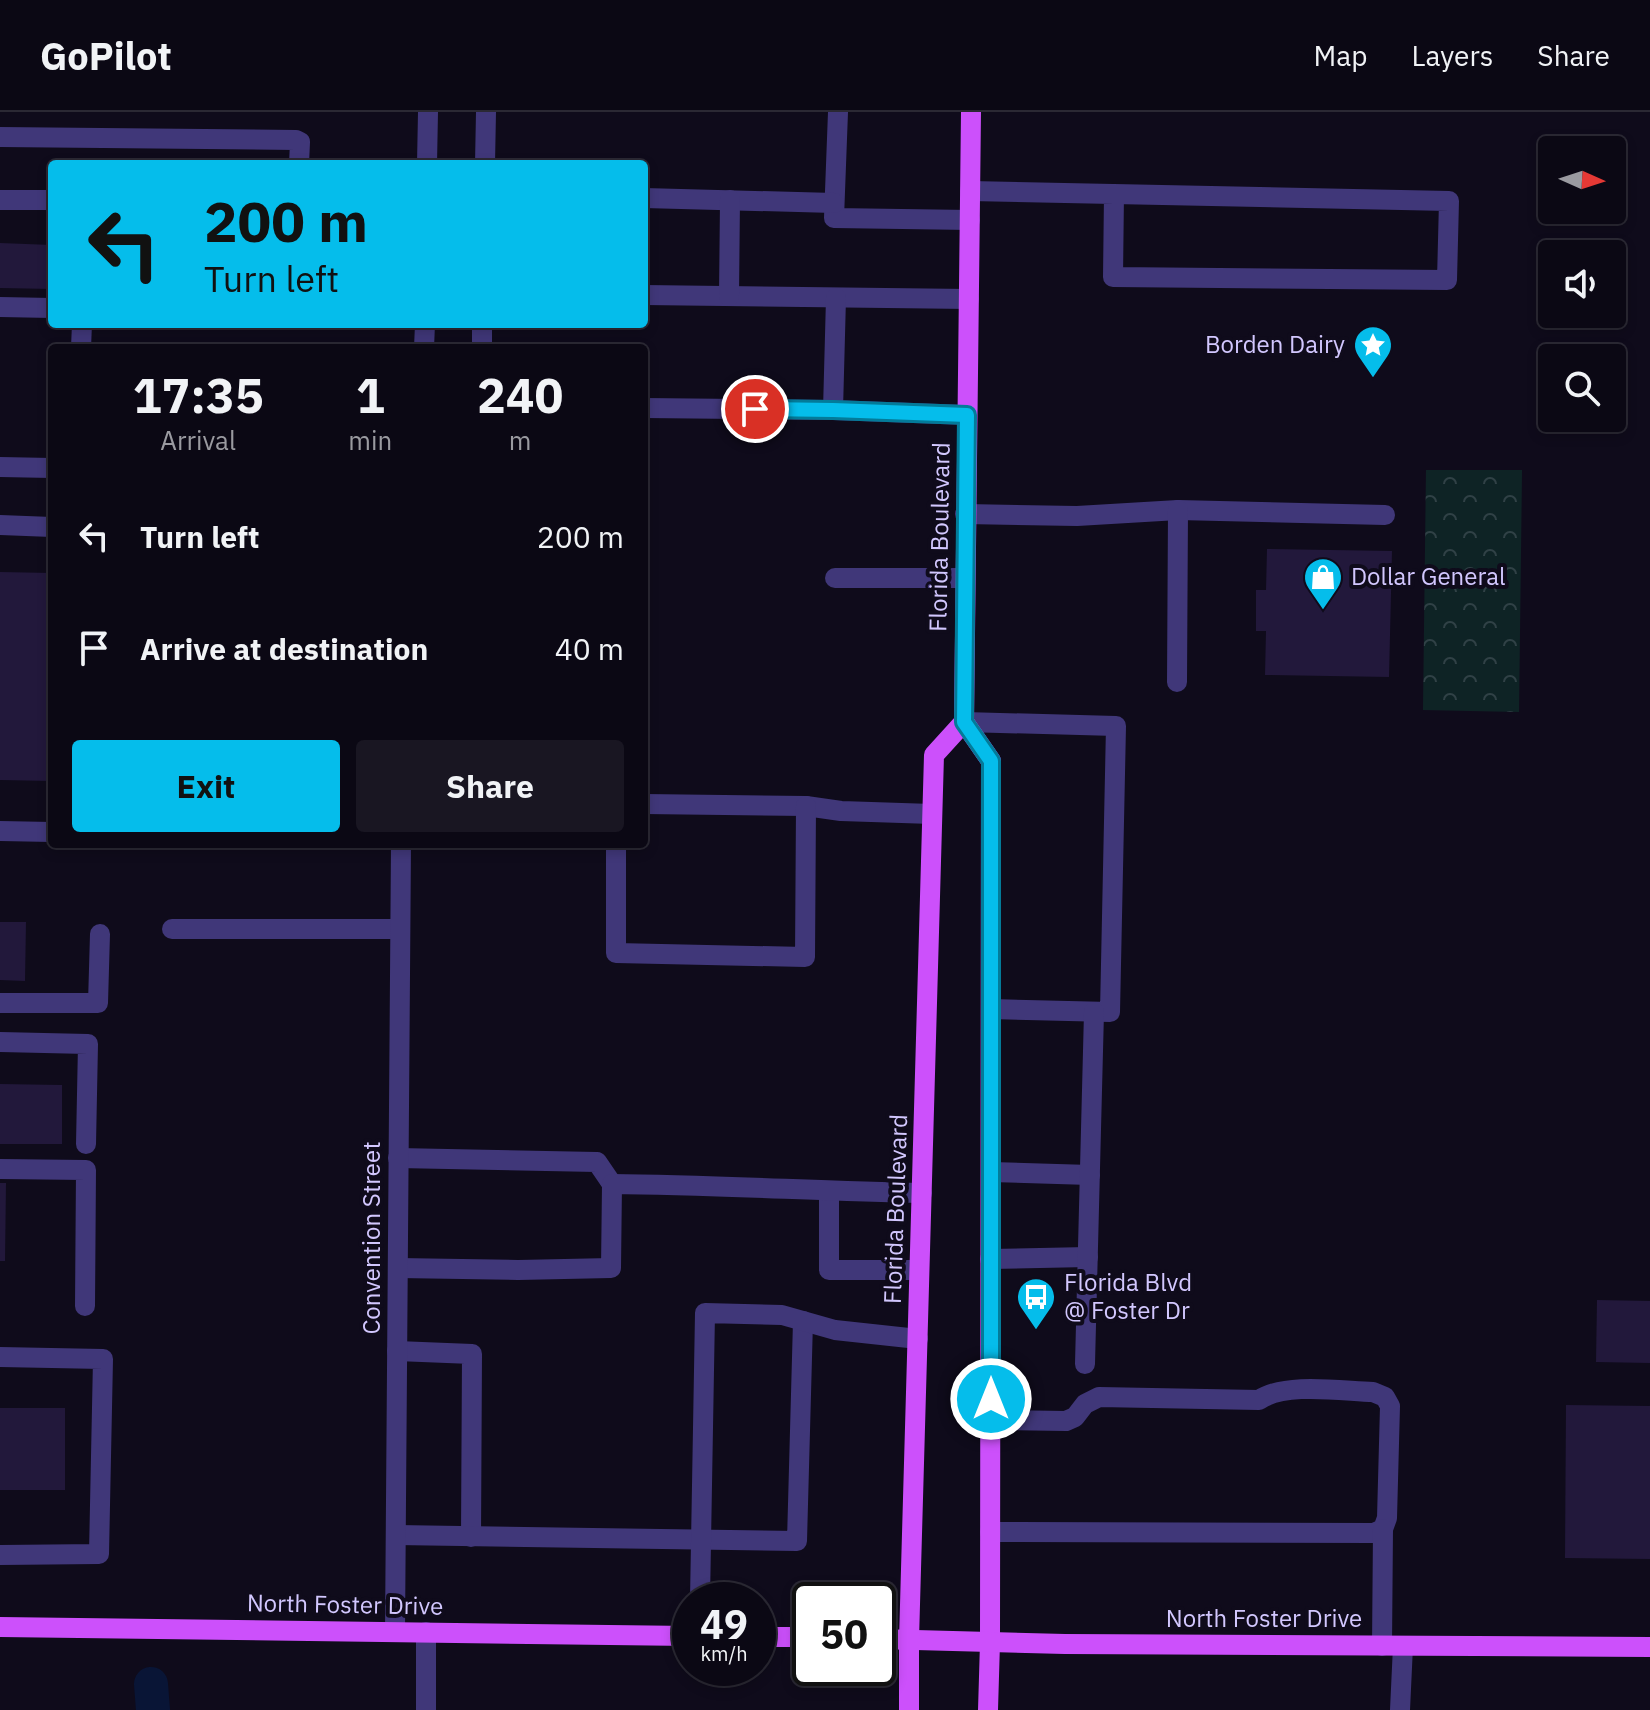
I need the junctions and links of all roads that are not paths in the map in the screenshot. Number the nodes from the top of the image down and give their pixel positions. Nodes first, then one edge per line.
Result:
1 (428, 112) edge
2 (486, 112) edge
3 (838, 112) edge
4 (971, 112) edge
5 (0, 137) edge
6 (299, 160) edge
7 (427, 160) edge
8 (485, 160) edge
9 (970, 191) junction
10 (1114, 194) junction
11 (648, 198) edge
12 (0, 200) edge
13 (48, 200) edge
14 (730, 200) junction
15 (834, 211) junction
16 (970, 220) junction
17 (648, 295) edge
18 (729, 296) junction
19 (836, 298) junction
20 (969, 299) junction
21 (0, 307) edge
22 (48, 308) edge
23 (648, 408) edge
24 (833, 410) junction
25 (967, 415) junction
26 (0, 467) edge
27 (48, 468) edge
28 (1178, 510) junction
29 (965, 514) junction
30 (1385, 515) dead end
31 (0, 525) edge
32 (48, 527) edge
33 (835, 578) dead end
34 (965, 578) junction
35 (1177, 682) dead end
36 (964, 722) junction
37 (648, 804) edge
38 (806, 806) junction
39 (932, 814) junction
40 (0, 831) edge
41 (48, 832) edge
42 (401, 848) edge
43 (616, 848) edge
44 (172, 929) dead end
45 (400, 929) junction
46 (100, 934) dead end
47 (0, 1003) edge
48 (991, 1009) junction
49 (1094, 1012) junction
50 (0, 1042) edge
51 (86, 1144) dead end
52 (398, 1158) junction
53 (0, 1169) edge
54 (991, 1172) junction
55 (1090, 1175) junction
56 (612, 1184) junction
57 (829, 1191) junction
58 (922, 1193) junction
59 (1088, 1257) junction
60 (990, 1259) junction
61 (398, 1268) junction
62 (919, 1270) junction
63 (85, 1306) dead end
64 (803, 1321) junction
65 (918, 1339) junction
66 (397, 1351) junction
67 (0, 1357) edge
68 (1085, 1364) dead end
69 (991, 1420) junction
70 (1383, 1529) junction
71 (990, 1532) junction
72 (396, 1535) junction
73 (471, 1537) junction
74 (701, 1540) junction
75 (0, 1555) edge
76 (700, 1582) edge
77 (0, 1627) edge
78 (395, 1632) junction
79 (426, 1632) junction
80 (672, 1636) edge
81 (896, 1640) edge
82 (909, 1640) junction
83 (990, 1643) junction
84 (1382, 1646) junction
85 (1403, 1646) junction
86 (1650, 1647) edge
87 (426, 1710) edge
88 (909, 1710) edge
89 (988, 1710) edge
90 (1400, 1710) edge

1 - 7 street
2 - 8 street
3 - 15 street
4 - 9 main road, Florida Boulevard
5 - 6 street
9 - 10 street
9 - 16 main road, Florida Boulevard
10 - 10 street
11 - 14 street
12 - 13 street
14 - 15 street
14 - 18 street
15 - 16 street
16 - 20 main road, Florida Boulevard
17 - 18 street
18 - 19 street
19 - 20 street
19 - 24 street
20 - 25 main road, Florida Boulevard
21 - 22 street
23 - 24 street
24 - 25 street
25 - 29 main road, Florida Boulevard
26 - 27 street
28 - 29 street
28 - 30 street
28 - 35 street
29 - 34 main road, Florida Boulevard
31 - 32 street
33 - 34 street
34 - 36 main road, Florida Boulevard
36 - 39 main road, Florida Boulevard
36 - 48 main road
36 - 49 street
37 - 38 street
38 - 39 street
38 - 43 street
39 - 58 main road, Florida Boulevard
40 - 41 street
42 - 45 street, Convention Street
44 - 45 street
45 - 52 street, Convention Street
46 - 47 street
48 - 49 street
48 - 54 main road
49 - 55 street
50 - 51 street
52 - 56 street
52 - 61 street, Convention Street
53 - 63 street
54 - 55 street
54 - 60 main road
55 - 59 street
56 - 57 street
56 - 61 street
57 - 58 street
57 - 62 street
58 - 62 main road, Florida Boulevard
59 - 60 street
59 - 68 street
60 - 69 main road
61 - 66 street, Convention Street
62 - 65 main road, Florida Boulevard
64 - 65 street
64 - 74 street
64 - 74 street
65 - 82 main road, Florida Boulevard
66 - 72 street, Convention Street
66 - 73 street
67 - 75 street
69 - 70 street
69 - 71 main road
70 - 71 street
70 - 84 street
71 - 83 main road
72 - 73 street
72 - 78 street, Convention Street
73 - 74 street
74 - 76 street
77 - 78 main road, North Foster Drive
78 - 79 main road, North Foster Drive
79 - 80 main road, North Foster Drive
79 - 87 street
81 - 82 main road, North Foster Drive
82 - 83 main road, North Foster Drive
82 - 88 main road, Florida Boulevard
83 - 84 main road, North Foster Drive
83 - 89 main road
84 - 85 main road, North Foster Drive
85 - 86 main road, North Foster Drive
85 - 90 street

